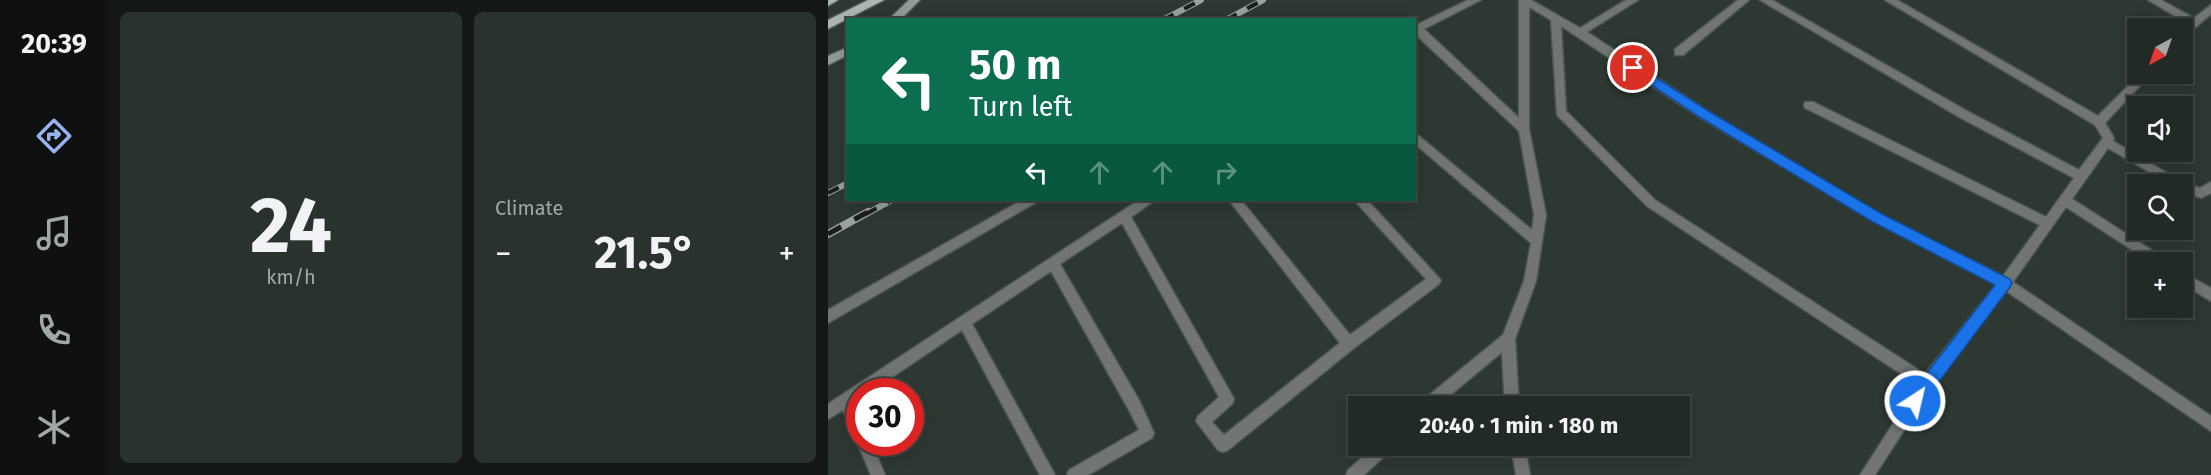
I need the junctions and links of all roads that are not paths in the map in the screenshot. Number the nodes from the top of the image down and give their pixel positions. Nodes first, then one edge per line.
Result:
1 (878, 0) edge
2 (915, 0) edge
3 (1476, 0) edge
4 (1634, 0) edge
5 (1744, 0) edge
6 (1765, 0) edge
7 (1890, 0) edge
8 (2153, 0) edge
9 (1525, 1) edge
10 (2211, 8) edge
11 (895, 18) edge
12 (1556, 20) junction
13 (2195, 23) joint
14 (828, 25) edge
15 (1416, 29) edge
16 (1580, 32) junction
17 (846, 51) edge
18 (1679, 52) dead end
19 (828, 61) edge
20 (2136, 84) edge
21 (1809, 105) dead end
22 (2099, 122) junction
23 (1524, 129) junction
24 (1416, 138) edge
25 (2106, 142) junction
26 (2162, 174) edge
27 (2080, 176) junction
28 (2211, 187) edge
29 (2193, 190) edge
30 (2065, 200) junction
31 (1029, 201) edge
32 (1146, 201) edge
33 (1236, 201) edge
34 (1361, 201) edge
35 (1124, 216) junction
36 (2046, 223) junction
37 (1537, 242) junction
38 (2145, 252) edge
39 (1053, 263) junction
40 (2005, 283) junction
41 (2193, 284) edge
42 (2211, 296) edge
43 (828, 317) edge
44 (964, 322) junction
45 (1508, 339) junction
46 (1349, 344) junction
47 (1927, 383) junction
48 (1439, 396) edge
49 (1511, 396) edge
50 (845, 400) joint
51 (828, 412) edge
52 (2211, 424) edge
53 (870, 456) edge
54 (1374, 456) edge
55 (1520, 456) edge
56 (878, 475) edge
57 (1048, 475) edge
58 (1074, 475) edge
59 (1353, 475) edge
60 (1523, 475) edge
61 (1867, 475) edge

1 - 14 main road
2 - 11 main road
3 - 15 street
4 - 16 street
5 - 18 street
6 - 27 street
7 - 22 street
8 - 13 street
9 - 12 street
9 - 23 street
10 - 13 street
12 - 16 street
12 - 47 street
15 - 23 street
16 - 40 street
17 - 19 main road
20 - 22 street
21 - 36 street
22 - 25 street
23 - 37 street
24 - 37 street
25 - 26 street
25 - 27 street
27 - 30 street
28 - 29 street
30 - 36 street
30 - 38 street
31 - 43 street
32 - 35 street
33 - 46 street
34 - 46 street
35 - 39 street
35 - 46 street
36 - 40 street
37 - 45 street
39 - 44 street
39 - 58 street
40 - 47 street
40 - 52 street
41 - 42 street
44 - 50 street
44 - 57 street
45 - 48 street
45 - 49 street
47 - 61 street
50 - 51 street
53 - 56 street
54 - 59 street
55 - 60 street

